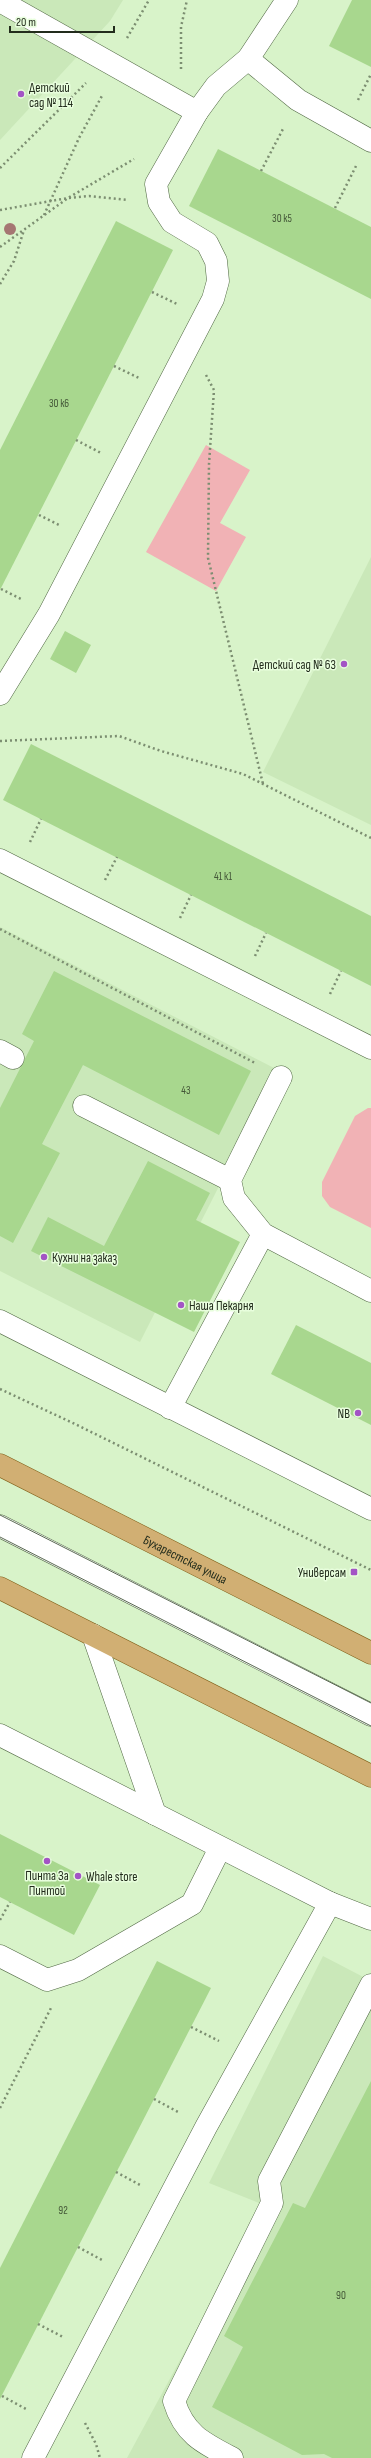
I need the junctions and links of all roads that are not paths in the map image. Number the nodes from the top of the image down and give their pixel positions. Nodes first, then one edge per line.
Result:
1 (286, 0) edge
2 (0, 1) edge
3 (248, 59) junction
4 (189, 107) junction
5 (370, 140) edge
6 (0, 694) edge
7 (0, 860) edge
8 (371, 1048) edge
9 (281, 1077) road end
10 (84, 1106) dead end
11 (230, 1180) junction
12 (263, 1234) junction
13 (371, 1291) edge
14 (0, 1321) edge
15 (170, 1408) junction
16 (0, 1465) edge
17 (371, 1509) edge
18 (0, 1526) edge
19 (0, 1588) edge
20 (93, 1635) junction
21 (371, 1653) edge
22 (371, 1715) edge
23 (0, 1735) edge
24 (371, 1776) edge
25 (155, 1814) junction
26 (220, 1848) junction
27 (330, 1903) junction
28 (371, 1919) edge
29 (0, 1956) edge
30 (371, 1985) edge
31 (33, 2458) edge
32 (232, 2458) edge

1 - 3 street
2 - 4 street
3 - 4 street
3 - 5 street
4 - 6 street
7 - 8 street
9 - 11 street
10 - 11 street
11 - 12 street
12 - 13 street
12 - 15 street
14 - 15 street
15 - 17 street
16 - 21 main road, Бухарестская улица
18 - 22 street
19 - 20 main road
20 - 24 main road
20 - 25 street
23 - 25 street
25 - 26 street
26 - 27 street
26 - 29 street
27 - 28 street
27 - 31 street
30 - 32 street

